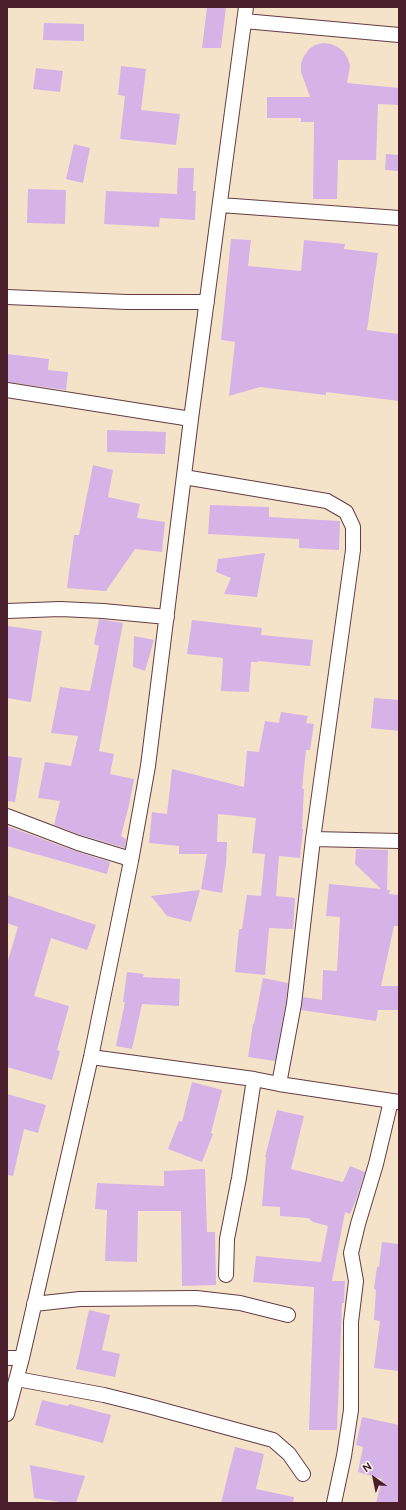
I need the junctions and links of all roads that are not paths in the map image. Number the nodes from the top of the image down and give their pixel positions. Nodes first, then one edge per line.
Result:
1 (246, 7) edge
2 (244, 21) junction
3 (399, 35) edge
4 (220, 205) junction
5 (399, 218) edge
6 (7, 297) edge
7 (207, 302) junction
8 (7, 390) edge
9 (191, 419) junction
10 (184, 477) junction
11 (7, 611) edge
12 (166, 617) junction
13 (7, 816) edge
14 (313, 839) junction
15 (399, 841) edge
16 (131, 861) junction
17 (91, 1057) junction
18 (254, 1079) junction
19 (279, 1084) junction
20 (395, 1102) edge
21 (226, 1275) dead end
22 (34, 1304) junction
23 (288, 1315) dead end
24 (7, 1358) edge
25 (22, 1358) junction
26 (17, 1379) junction
27 (7, 1414) edge
28 (303, 1474) dead end
29 (334, 1503) edge

1 - 2 street
2 - 3 street
2 - 4 street
4 - 5 street
4 - 7 street
6 - 7 street
7 - 9 street
8 - 9 street
9 - 10 street
10 - 12 street
10 - 14 street
11 - 12 street
12 - 16 street
13 - 16 street
14 - 15 street
14 - 19 street
16 - 17 street
17 - 18 street
17 - 22 street
18 - 19 street
18 - 21 street
19 - 20 street
20 - 29 street
22 - 23 street
22 - 25 street
24 - 25 street
25 - 26 street
26 - 27 street
26 - 28 street

